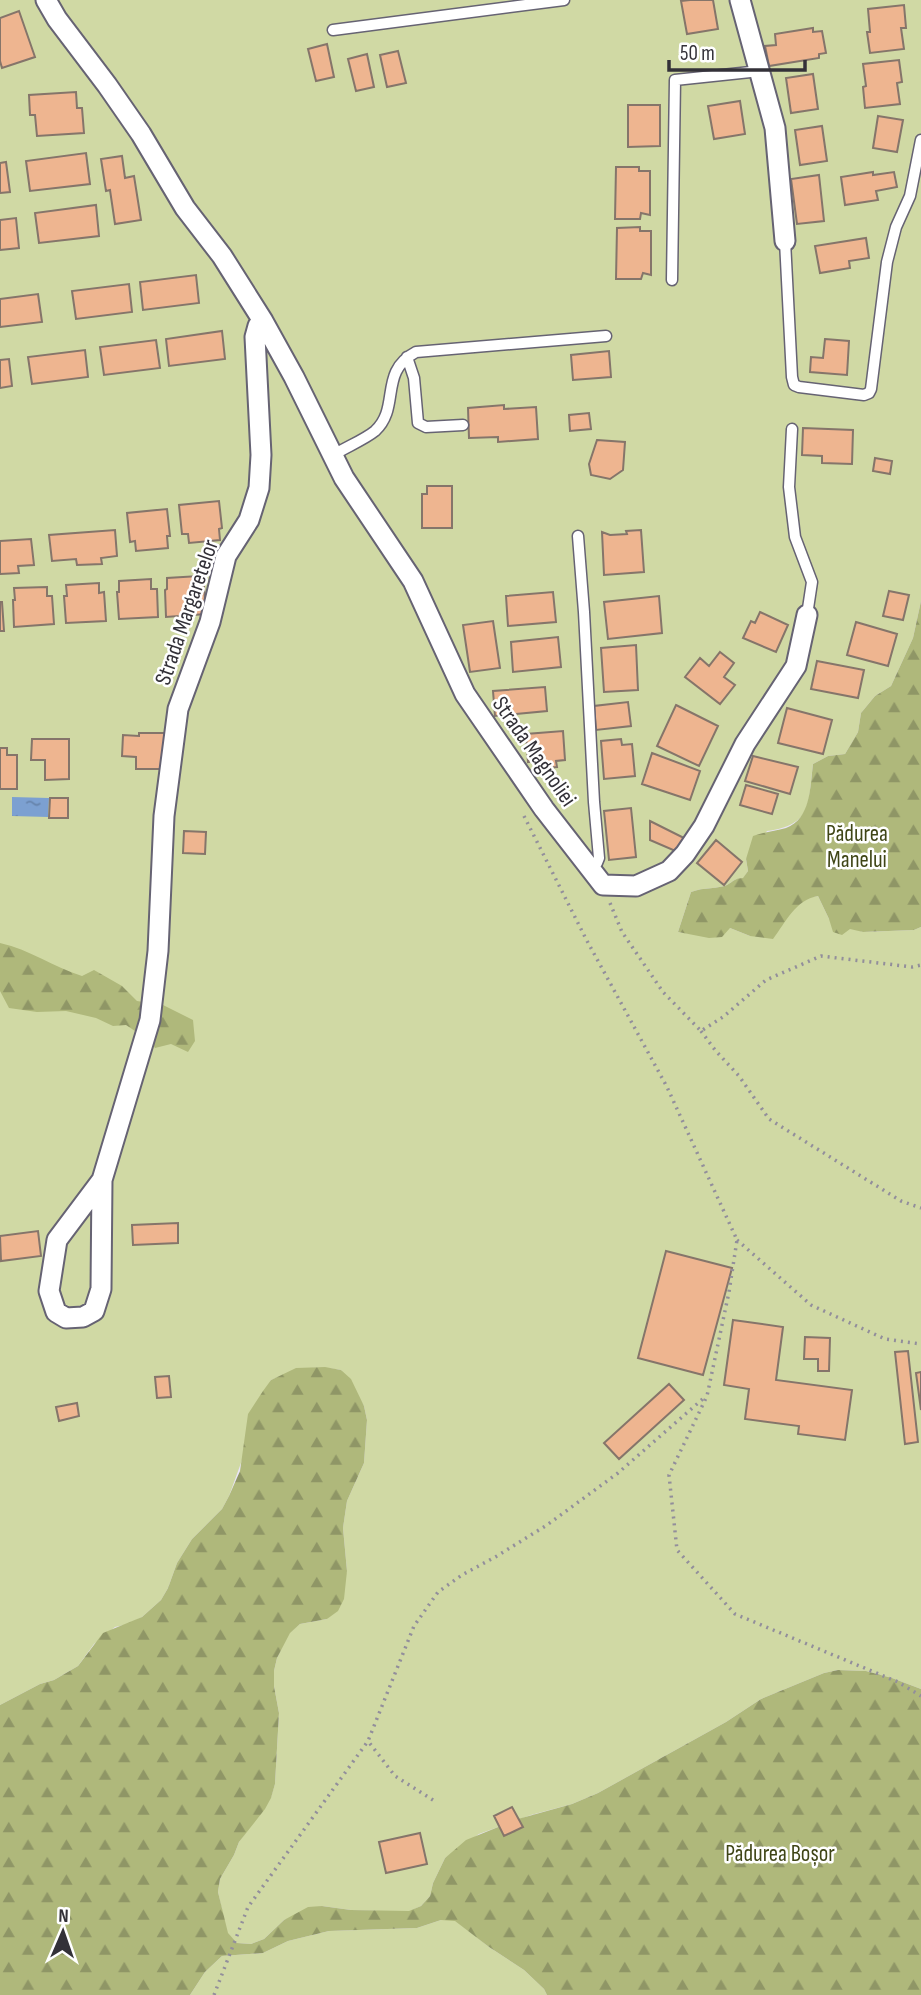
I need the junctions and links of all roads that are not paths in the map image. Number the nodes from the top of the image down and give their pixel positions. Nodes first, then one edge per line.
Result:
1 (46, 0) edge
2 (564, 0) edge
3 (740, 0) edge
4 (333, 30) dead end
5 (760, 71) junction
6 (921, 140) edge
7 (910, 196) junction
8 (921, 196) edge
9 (785, 241) joint
10 (672, 280) dead end
11 (264, 321) junction
12 (606, 336) dead end
13 (407, 357) junction
14 (463, 425) dead end
15 (792, 429) dead end
16 (332, 456) junction
17 (578, 536) dead end
18 (807, 615) joint
19 (590, 868) junction
20 (102, 1180) junction

1 - 11 street
2 - 4 lane
3 - 5 street
5 - 9 street
5 - 10 lane
6 - 7 lane
7 - 8 lane
7 - 9 lane
11 - 16 street, Strada Magnoliei
11 - 20 street, Strada Margaretelor
12 - 13 lane
13 - 14 lane
13 - 16 lane
15 - 18 lane
16 - 19 street, Strada Magnoliei
17 - 19 lane
18 - 19 street, Strada Magnoliei
20 - 20 street, Strada Margaretelor

